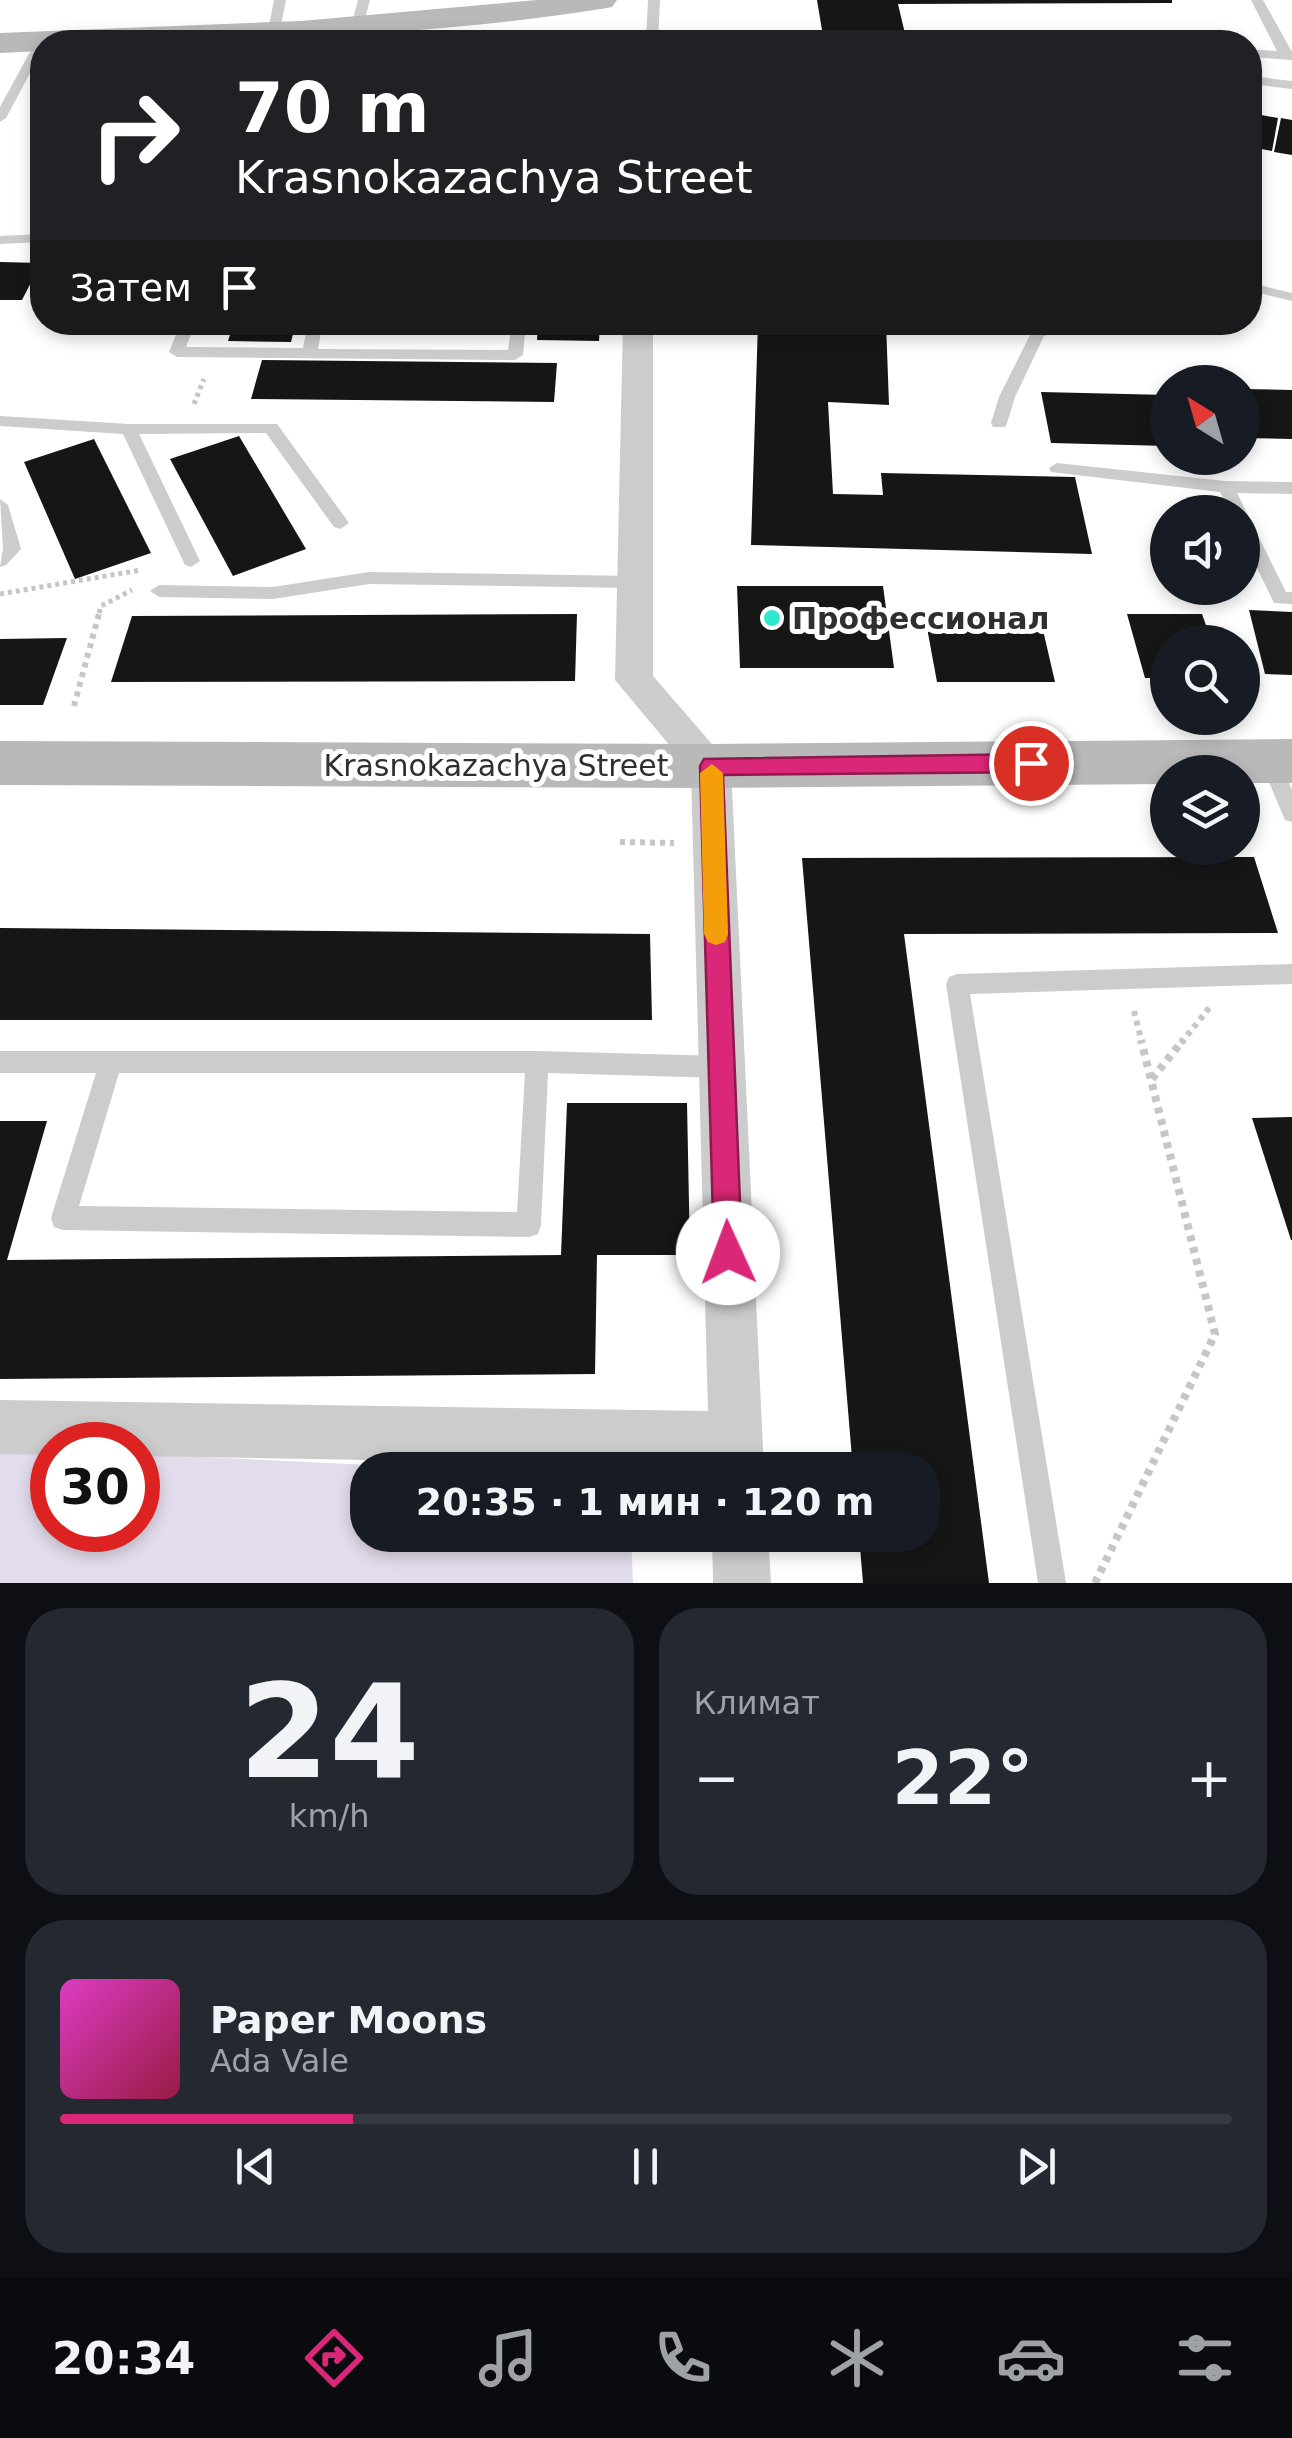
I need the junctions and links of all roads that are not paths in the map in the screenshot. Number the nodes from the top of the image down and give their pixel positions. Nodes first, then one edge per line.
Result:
1 (601, 0) edge
2 (654, 0) edge
3 (1257, 0) edge
4 (360, 13) edge
5 (281, 25) edge
6 (206, 30) edge
7 (653, 30) edge
8 (30, 42) edge
9 (0, 43) edge
10 (1262, 54) edge
11 (1289, 56) edge
12 (30, 63) edge
13 (1262, 82) edge
14 (1292, 86) edge
15 (0, 118) edge
16 (30, 239) edge
17 (0, 240) edge
18 (1262, 291) edge
19 (1292, 298) edge
20 (184, 335) edge
21 (313, 335) edge
22 (517, 335) edge
23 (638, 335) edge
24 (1037, 335) edge
25 (309, 354) junction
26 (0, 421) edge
27 (999, 423) dead end
28 (129, 428) junction
29 (1057, 468) dead end
30 (1226, 487) junction
31 (1292, 488) edge
32 (1230, 495) edge
33 (0, 506) edge
34 (340, 523) dead end
35 (1260, 555) edge
36 (0, 561) edge
37 (191, 561) road end
38 (635, 582) junction
39 (159, 591) dead end
40 (1292, 598) edge
41 (1281, 761) edge
42 (0, 763) edge
43 (712, 766) junction
44 (1292, 814) edge
45 (1292, 974) edge
46 (0, 1062) edge
47 (536, 1062) junction
48 (110, 1063) junction
49 (720, 1067) junction
50 (0, 1427) edge
51 (658, 1452) edge
52 (737, 1452) edge
53 (741, 1552) edge
54 (742, 1583) edge
55 (1052, 1583) edge

1 - 4 street
2 - 7 lane
3 - 11 lane
4 - 5 street
5 - 6 street
8 - 9 street
10 - 11 lane
12 - 15 lane
13 - 14 lane
16 - 17 lane
18 - 19 lane
20 - 25 lane
21 - 25 lane
22 - 25 lane
23 - 38 street
24 - 27 lane
26 - 28 lane
28 - 34 lane
28 - 37 lane
29 - 30 lane
30 - 31 lane
30 - 32 lane
33 - 36 lane
35 - 40 lane
38 - 39 lane
38 - 43 street
41 - 43 street, Krasnokazachya Street
41 - 44 lane
42 - 43 street, Krasnokazachya Street
43 - 49 street
45 - 55 lane
46 - 48 lane
47 - 48 lane
47 - 48 lane
47 - 49 lane
49 - 52 street
50 - 51 street
53 - 54 street

